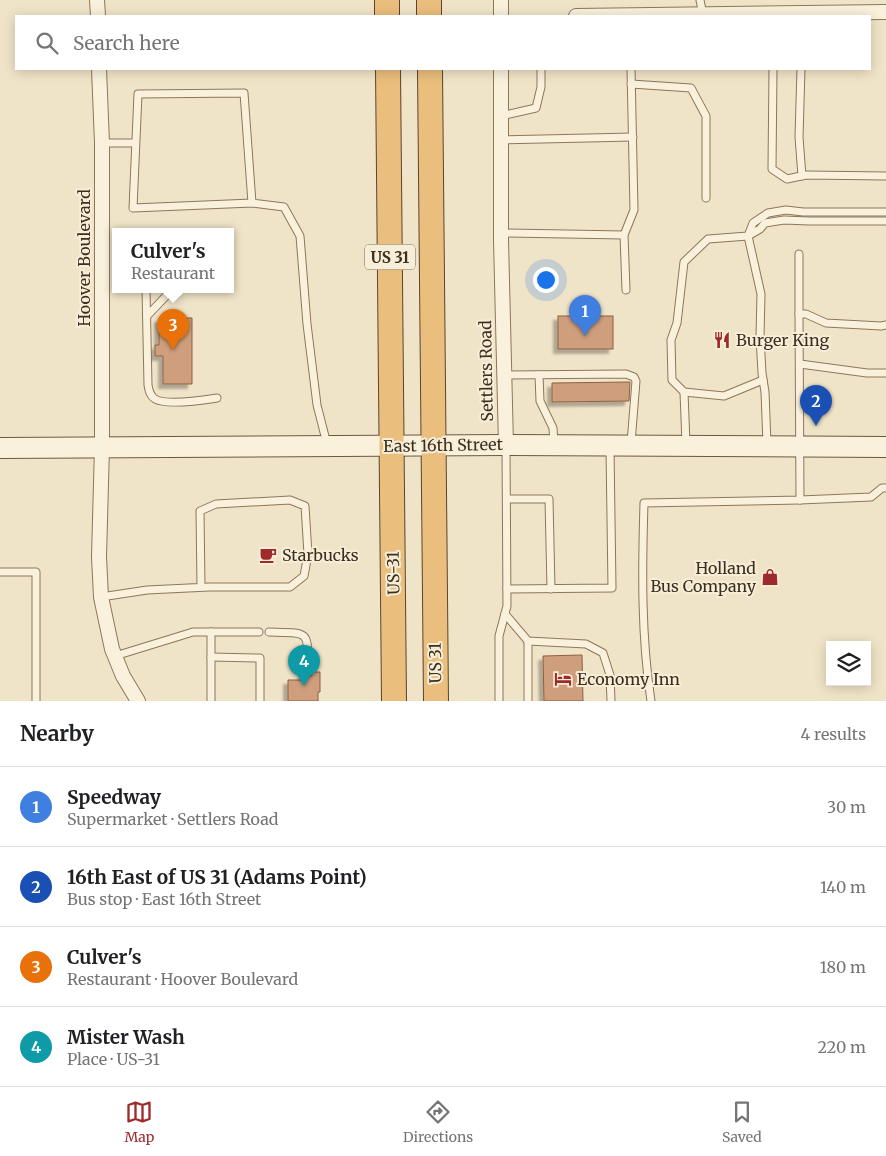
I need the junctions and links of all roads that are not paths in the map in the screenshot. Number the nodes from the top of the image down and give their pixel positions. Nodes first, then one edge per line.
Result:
1 (98, 0) edge
2 (387, 0) edge
3 (429, 0) edge
4 (501, 0) edge
5 (700, 0) edge
6 (886, 12) edge
7 (98, 15) edge
8 (387, 15) edge
9 (429, 15) edge
10 (501, 15) edge
11 (703, 15) joint
12 (792, 15) edge
13 (100, 70) edge
14 (388, 70) edge
15 (430, 70) edge
16 (501, 70) edge
17 (541, 70) edge
18 (631, 70) edge
19 (773, 70) edge
20 (800, 70) edge
21 (631, 84) junction
22 (501, 116) junction
23 (632, 137) junction
24 (501, 140) junction
25 (102, 143) junction
26 (135, 143) junction
27 (802, 176) junction
28 (886, 176) edge
29 (706, 198) dead end
30 (252, 203) junction
31 (886, 212) edge
32 (886, 221) edge
33 (500, 233) junction
34 (624, 235) junction
35 (748, 236) junction
36 (799, 254) dead end
37 (626, 290) dead end
38 (146, 293) edge
39 (171, 293) edge
40 (799, 314) junction
41 (146, 316) junction
42 (886, 325) edge
43 (800, 364) junction
44 (886, 373) edge
45 (504, 375) junction
46 (539, 375) junction
47 (764, 380) junction
48 (684, 392) junction
49 (217, 398) dead end
50 (506, 445) junction
51 (554, 445) junction
52 (610, 445) junction
53 (631, 445) junction
54 (328, 446) junction
55 (392, 446) junction
56 (432, 446) junction
57 (686, 446) junction
58 (767, 446) junction
59 (801, 446) junction
60 (102, 447) junction
61 (886, 447) edge
62 (0, 448) edge
63 (886, 488) edge
64 (507, 499) junction
65 (800, 500) junction
66 (0, 572) edge
67 (201, 587) junction
68 (507, 589) junction
69 (551, 589) junction
70 (101, 598) junction
71 (505, 614) junction
72 (211, 632) junction
73 (259, 632) dead end
74 (269, 632) dead end
75 (528, 640) junction
76 (115, 656) junction
77 (211, 657) junction
78 (308, 672) dead end
79 (36, 701) edge
80 (138, 701) edge
81 (212, 701) edge
82 (260, 701) edge
83 (394, 701) edge
84 (436, 701) edge
85 (499, 701) edge
86 (528, 701) edge
87 (611, 701) edge
88 (651, 701) edge

1 - 7 street
2 - 8 highway
3 - 9 highway
4 - 10 street
5 - 11 lane
6 - 12 street
11 - 12 street
13 - 25 street, Hoover Boulevard
14 - 55 highway, US 31
15 - 56 highway, US 31
16 - 22 street, Settlers Road
17 - 22 lane
18 - 21 lane
19 - 27 lane
20 - 27 lane
21 - 23 lane
21 - 29 lane
22 - 24 street, Settlers Road
23 - 24 lane
23 - 34 lane
24 - 33 street, Settlers Road
25 - 26 lane
25 - 60 street, Hoover Boulevard
26 - 30 lane
26 - 30 lane
27 - 28 lane
30 - 54 lane
31 - 35 lane
32 - 35 lane
33 - 34 lane
33 - 45 street, Settlers Road
34 - 37 lane
35 - 47 lane
35 - 48 lane
36 - 40 lane
38 - 41 lane
39 - 41 lane
40 - 42 lane
40 - 43 lane
41 - 49 lane
43 - 44 lane
43 - 59 lane
45 - 46 lane
45 - 50 street, Settlers Road
46 - 51 lane
46 - 53 lane
47 - 48 lane
47 - 58 lane
48 - 57 lane
50 - 51 main road, East 16th Street
50 - 56 main road, East 16th Street
50 - 64 lane, Settlers Road
51 - 52 main road, East 16th Street
52 - 53 main road, East 16th Street
52 - 69 lane
53 - 57 main road, East 16th Street
54 - 55 main road, East 16th Street
54 - 60 main road, East 16th Street
55 - 56 main road, East 16th Street
55 - 83 highway, US-31 / US 31
56 - 84 highway, US 31 / US 31
57 - 58 main road, East 16th Street
58 - 59 main road, East 16th Street
59 - 61 main road, East 16th Street
59 - 65 lane
60 - 62 main road, East 16th Street
60 - 70 street, Hoover Boulevard
63 - 65 lane
64 - 68 lane, Settlers Road
64 - 69 lane
65 - 88 lane
66 - 79 lane
67 - 67 lane
67 - 70 lane
68 - 69 lane
68 - 71 lane, Settlers Road
70 - 76 street, Hoover Boulevard
71 - 75 lane
71 - 85 lane, Settlers Road
72 - 73 lane
72 - 76 lane
72 - 77 lane
74 - 78 lane
75 - 86 lane
75 - 87 lane
76 - 80 street, Hoover Boulevard
77 - 81 lane
77 - 82 lane

